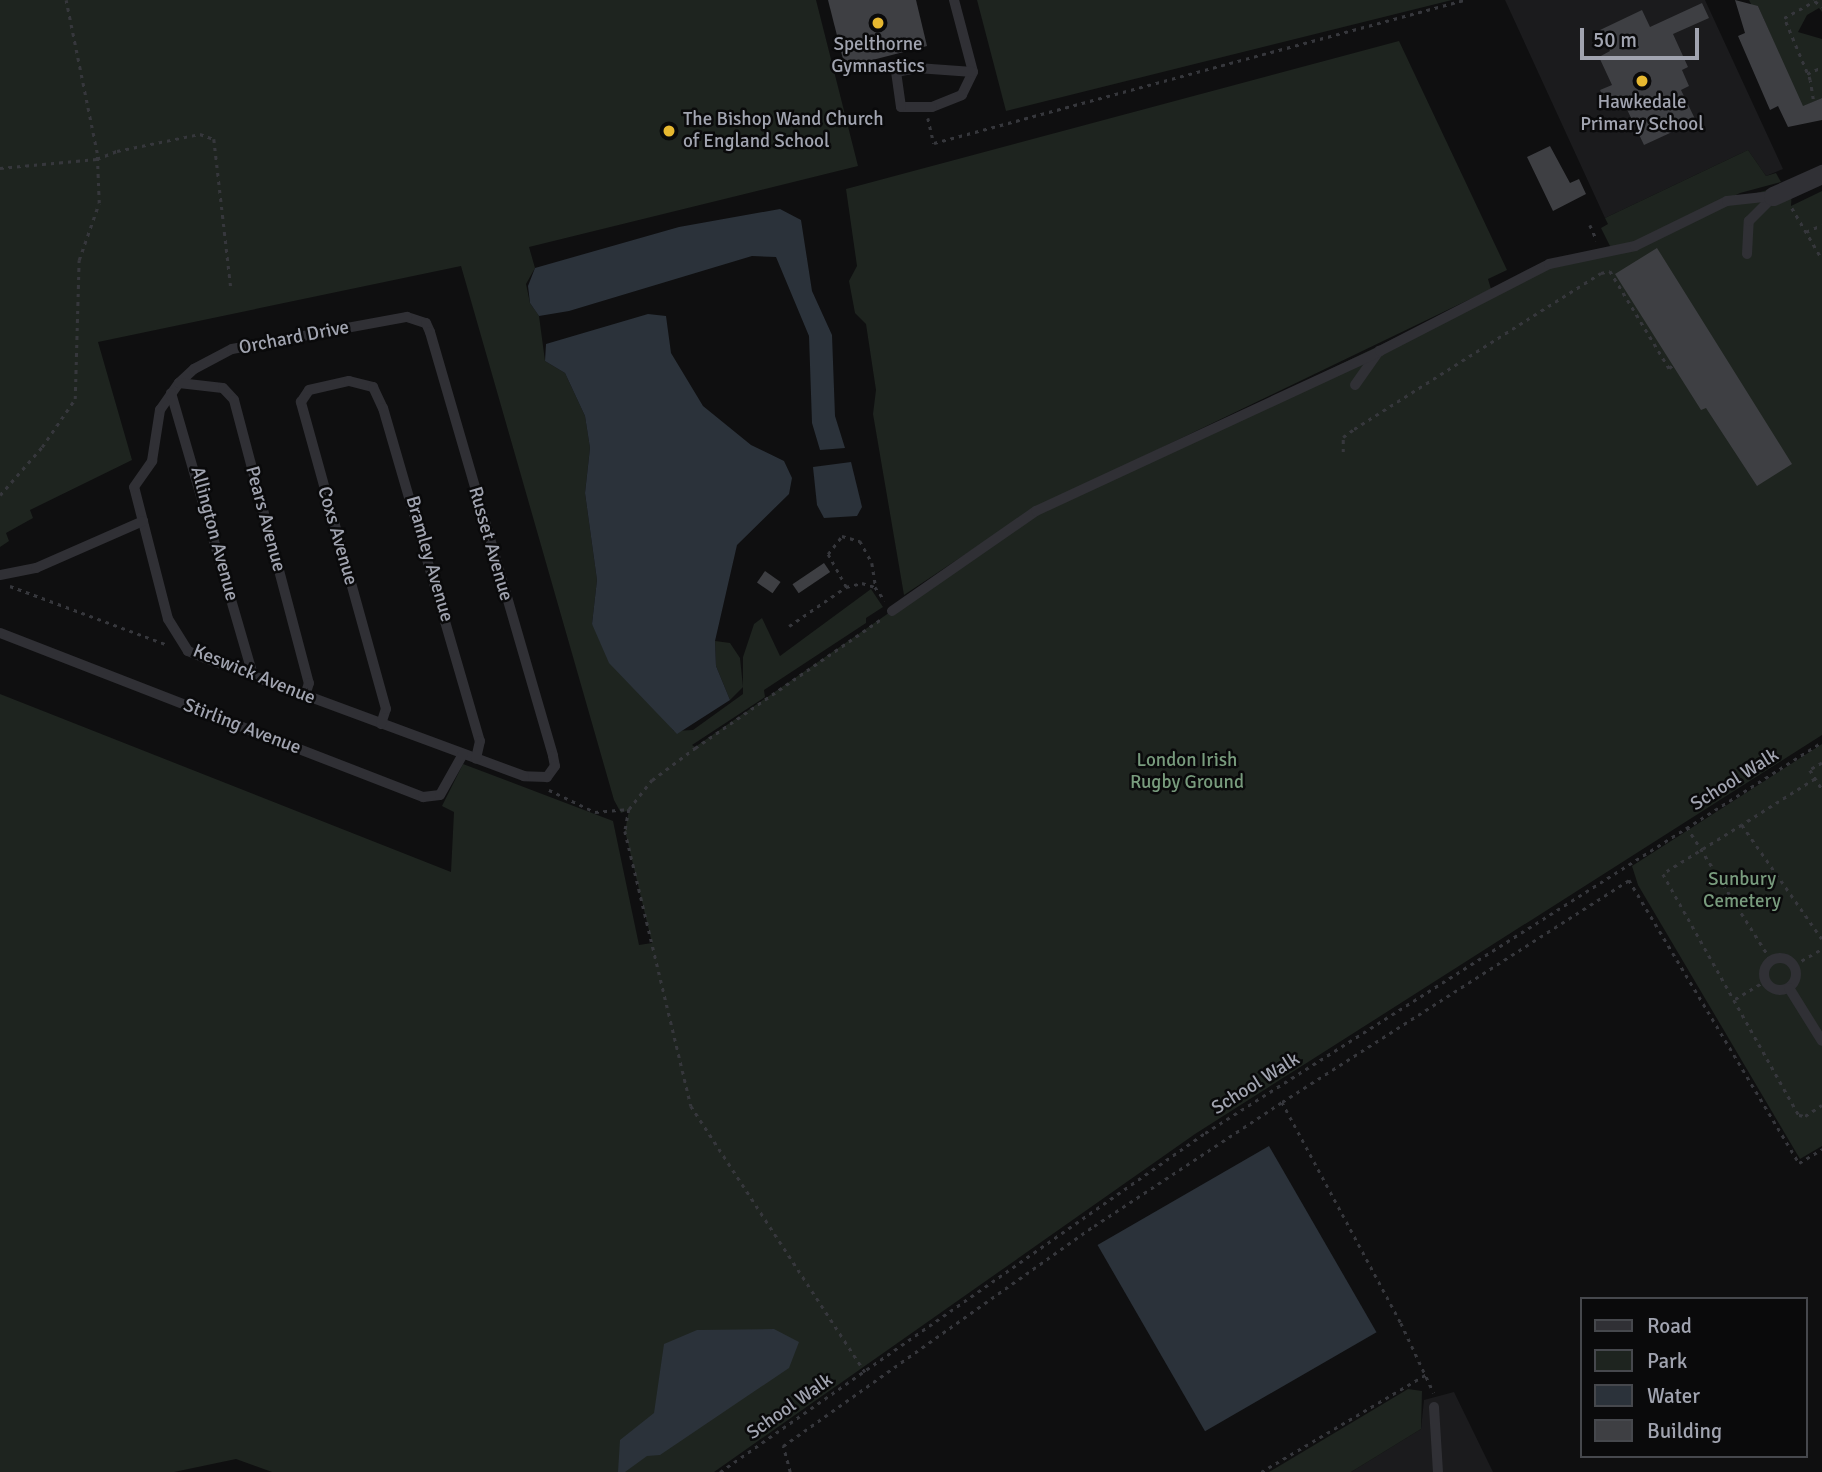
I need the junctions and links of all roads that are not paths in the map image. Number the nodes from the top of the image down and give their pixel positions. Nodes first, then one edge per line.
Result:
1 (954, 0) edge
2 (973, 72) junction
3 (1822, 174) edge
4 (1773, 196) junction
5 (1747, 254) dead end
6 (419, 318) joint
7 (1380, 351) junction
8 (349, 381) joint
9 (179, 383) junction
10 (1355, 385) dead end
11 (171, 393) junction
12 (143, 521) junction
13 (0, 575) edge
14 (892, 611) road end
15 (0, 633) edge
16 (253, 676) junction
17 (305, 695) junction
18 (382, 724) junction
19 (463, 754) junction
20 (476, 759) junction
21 (552, 773) joint
22 (1789, 988) junction
23 (1822, 1041) edge
24 (1434, 1407) road end
25 (1437, 1472) edge

1 - 2 lane
2 - 2 lane
3 - 4 street
4 - 5 lane
4 - 7 lane
6 - 9 lane, Orchard Drive
6 - 21 lane, Russet Avenue
7 - 10 lane
7 - 14 lane
8 - 18 lane, Coxs Avenue
8 - 20 lane, Bramley Avenue
9 - 11 lane, Keswick Avenue
9 - 17 lane, Pears Avenue
11 - 12 lane, Keswick Avenue
11 - 16 lane, Allington Avenue
12 - 13 lane
12 - 16 lane, Keswick Avenue
15 - 19 lane, Stirling Avenue
16 - 17 lane, Keswick Avenue
17 - 18 lane, Keswick Avenue
18 - 19 lane, Keswick Avenue
19 - 20 lane, Keswick Avenue
20 - 21 lane, Keswick Avenue
22 - 22 lane
22 - 23 lane
24 - 25 lane

